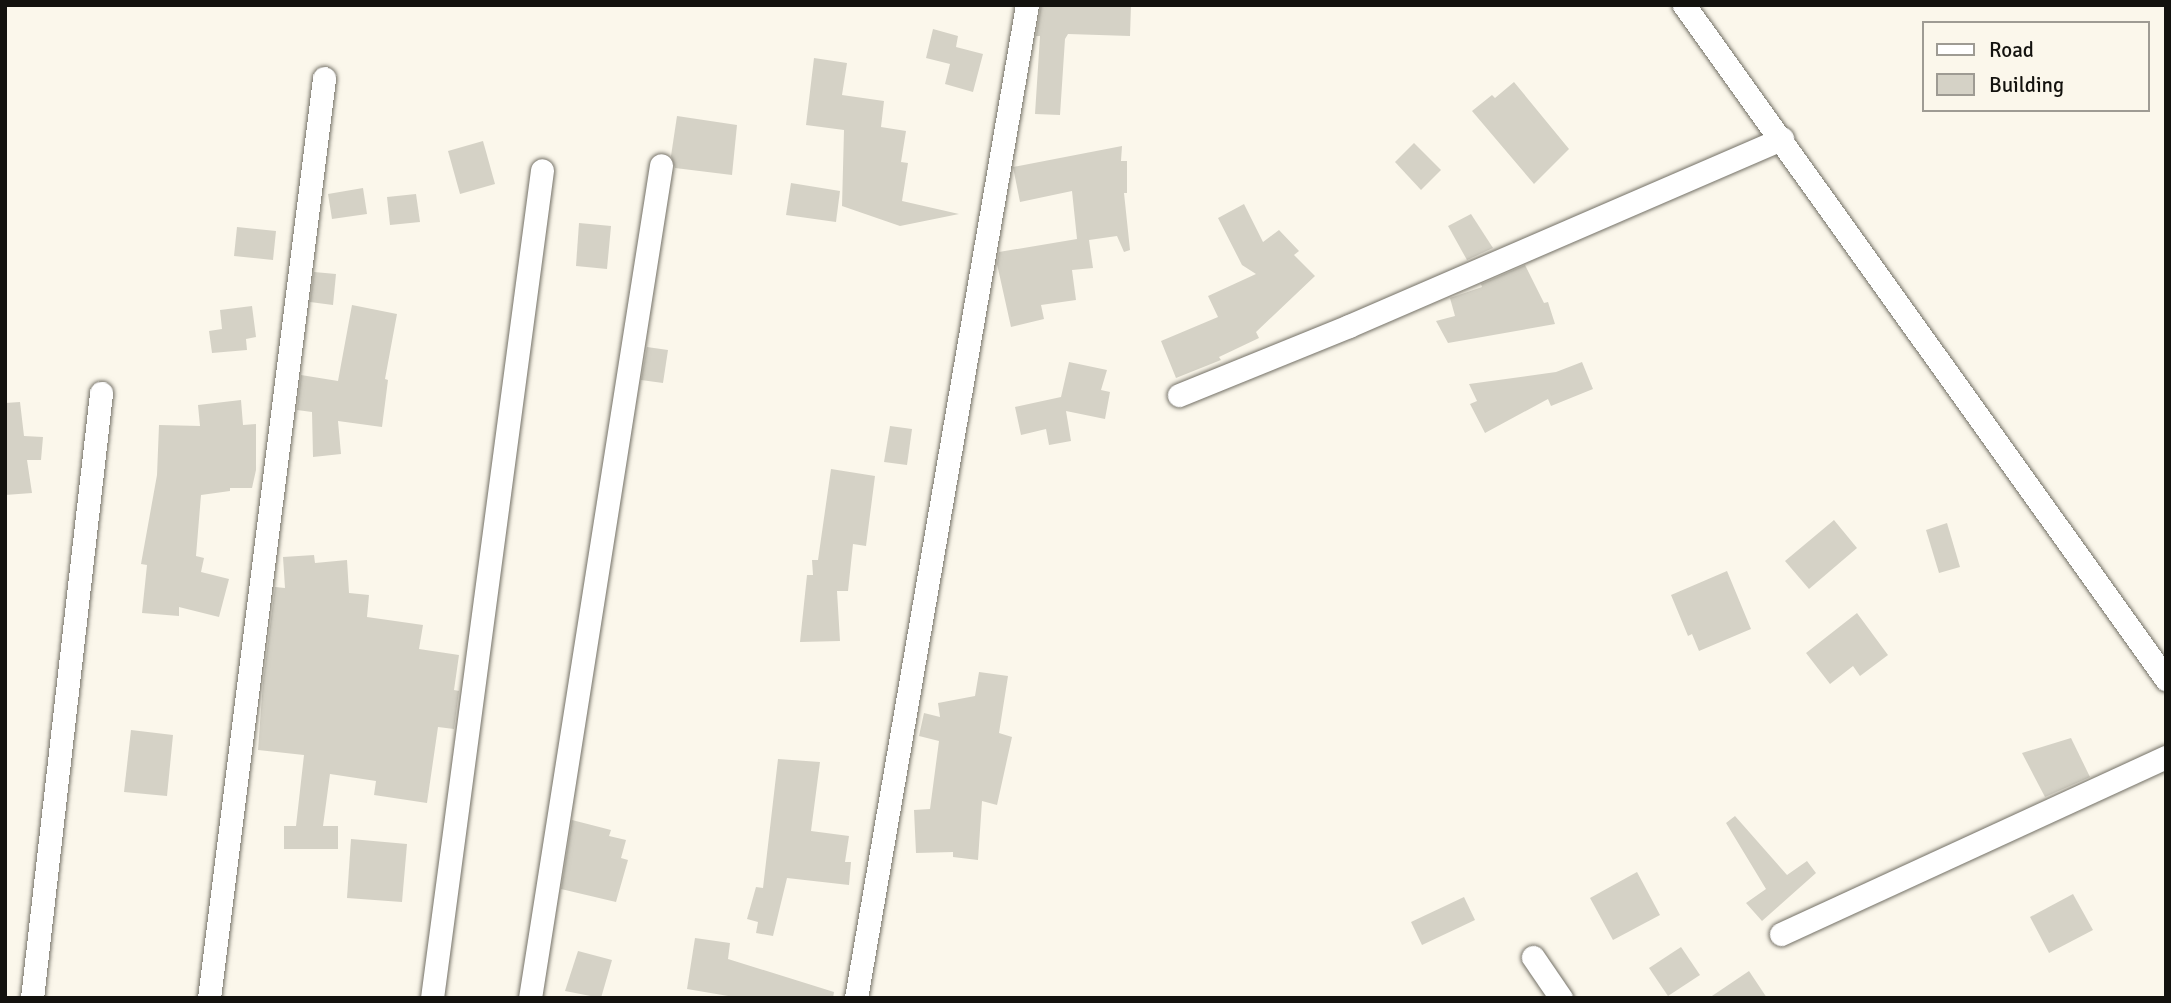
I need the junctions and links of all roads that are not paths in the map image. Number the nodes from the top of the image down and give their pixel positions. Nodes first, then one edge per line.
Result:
1 (1027, 5) edge
2 (1684, 5) edge
3 (324, 78) dead end
4 (1782, 139) junction
5 (661, 165) dead end
6 (542, 170) dead end
7 (101, 393) dead end
8 (1179, 394) dead end
9 (2166, 679) edge
10 (2166, 757) edge
11 (1780, 934) dead end
12 (1533, 957) dead end
13 (32, 998) edge
14 (209, 998) edge
15 (432, 998) edge
16 (530, 998) edge
17 (856, 998) edge
18 (1561, 998) edge

1 - 17 street
2 - 4 street
3 - 14 street
4 - 8 street
4 - 9 street
5 - 16 street
6 - 15 street
7 - 13 street
10 - 11 street
12 - 18 street

